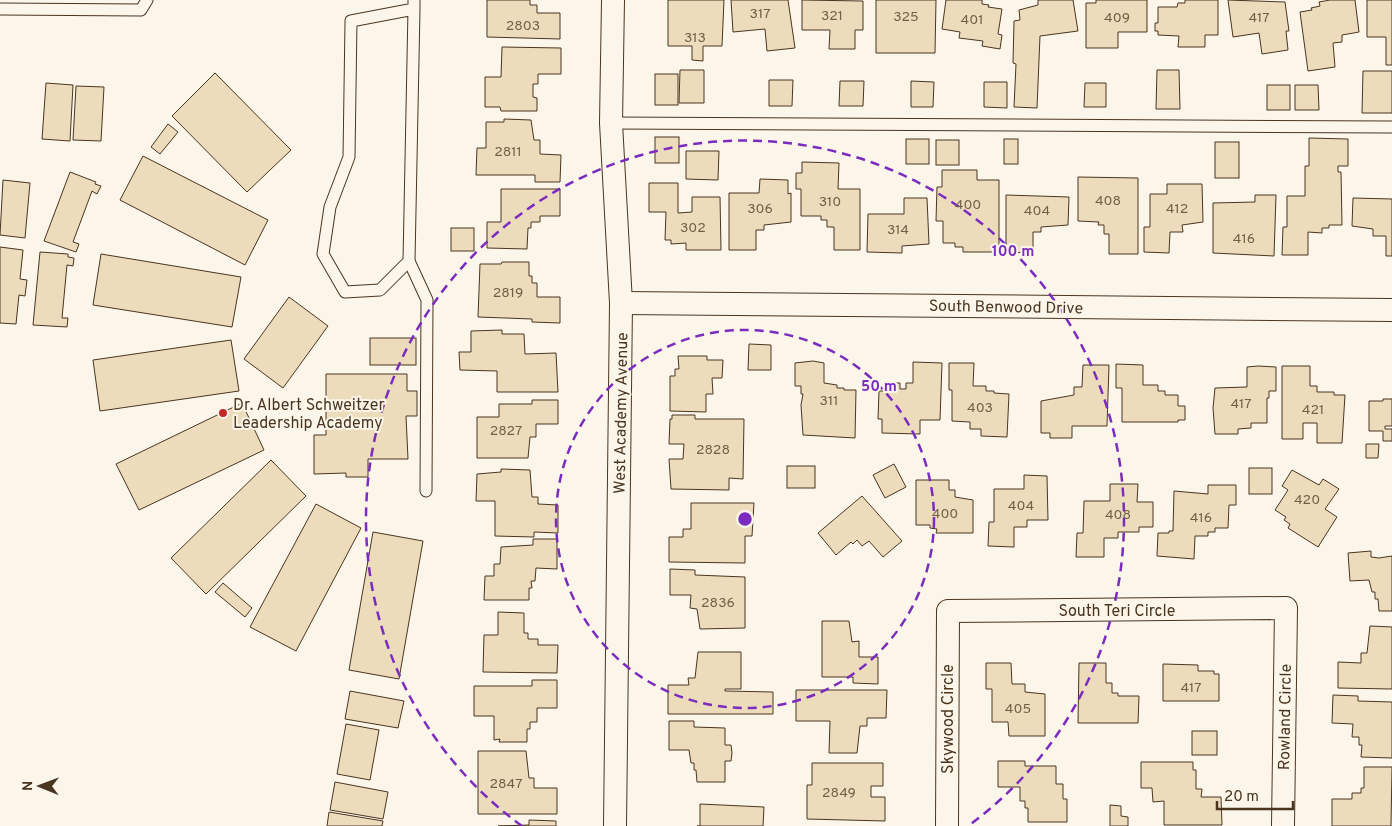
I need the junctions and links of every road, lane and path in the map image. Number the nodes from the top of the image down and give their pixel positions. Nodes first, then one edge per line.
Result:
1 (147, 0) edge
2 (613, 0) edge
3 (414, 5) edge
4 (0, 9) edge
5 (612, 123) junction
6 (1392, 127) edge
7 (409, 261) junction
8 (621, 303) junction
9 (1392, 310) edge
10 (426, 491) dead end
11 (1286, 608) joint
12 (948, 611) joint
13 (615, 826) edge
14 (947, 826) edge
15 (1283, 826) edge

1 - 4 lane
2 - 5 street, West Academy Avenue
3 - 7 lane
3 - 7 lane
5 - 6 lane
5 - 8 street, West Academy Avenue
7 - 10 lane
8 - 9 street, South Benwood Drive
8 - 13 street, West Academy Avenue
11 - 12 street, South Teri Circle
11 - 15 street, Rowland Circle
12 - 14 street, Skywood Circle

